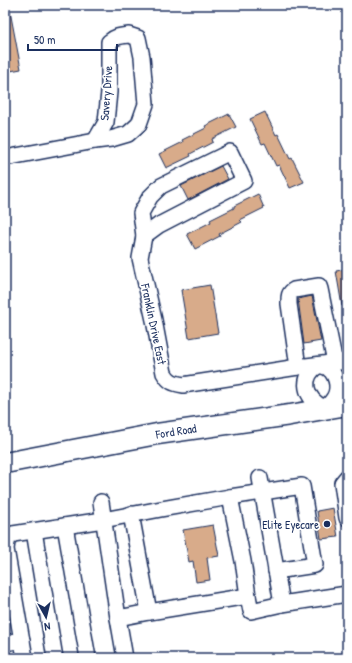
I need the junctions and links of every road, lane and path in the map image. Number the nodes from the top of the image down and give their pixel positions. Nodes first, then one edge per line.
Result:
1 (95, 141) junction
2 (5, 158) edge
3 (144, 236) junction
4 (341, 362) edge
5 (319, 365) junction
6 (298, 367) junction
7 (347, 405) edge
8 (324, 408) junction
9 (5, 463) edge
10 (347, 477) edge
11 (260, 478) dead end
12 (262, 492) junction
13 (230, 498) junction
14 (101, 502) dead end
15 (131, 514) junction
16 (347, 518) edge
17 (103, 520) junction
18 (65, 526) junction
19 (34, 531) junction
20 (276, 571) junction
21 (347, 594) edge
22 (248, 596) junction
23 (282, 604) junction
24 (149, 612) junction
25 (118, 618) junction
26 (22, 640) junction
27 (5, 643) edge
28 (25, 658) edge
29 (55, 658) edge
30 (88, 658) edge
31 (125, 658) edge

1 - 1 street, Savery Drive
1 - 2 street, Savery Drive
3 - 3 street, Franklin Drive East
3 - 6 street, Franklin Drive East
4 - 5 street, Franklin Drive East
4 - 6 street
5 - 6 street, Franklin Drive East
5 - 8 street
5 - 8 street
7 - 8 main road, Ford Road
8 - 9 main road, Ford Road
10 - 16 street
11 - 12 street
12 - 13 street
12 - 20 street
12 - 20 street
13 - 15 street
13 - 22 street
14 - 17 street
15 - 17 street
15 - 24 street
17 - 18 street
17 - 25 street
18 - 19 street
18 - 30 street
19 - 26 street
19 - 29 street
20 - 23 street
21 - 23 street
22 - 23 street
22 - 24 street
24 - 25 street
25 - 31 street
26 - 27 street
26 - 28 street

